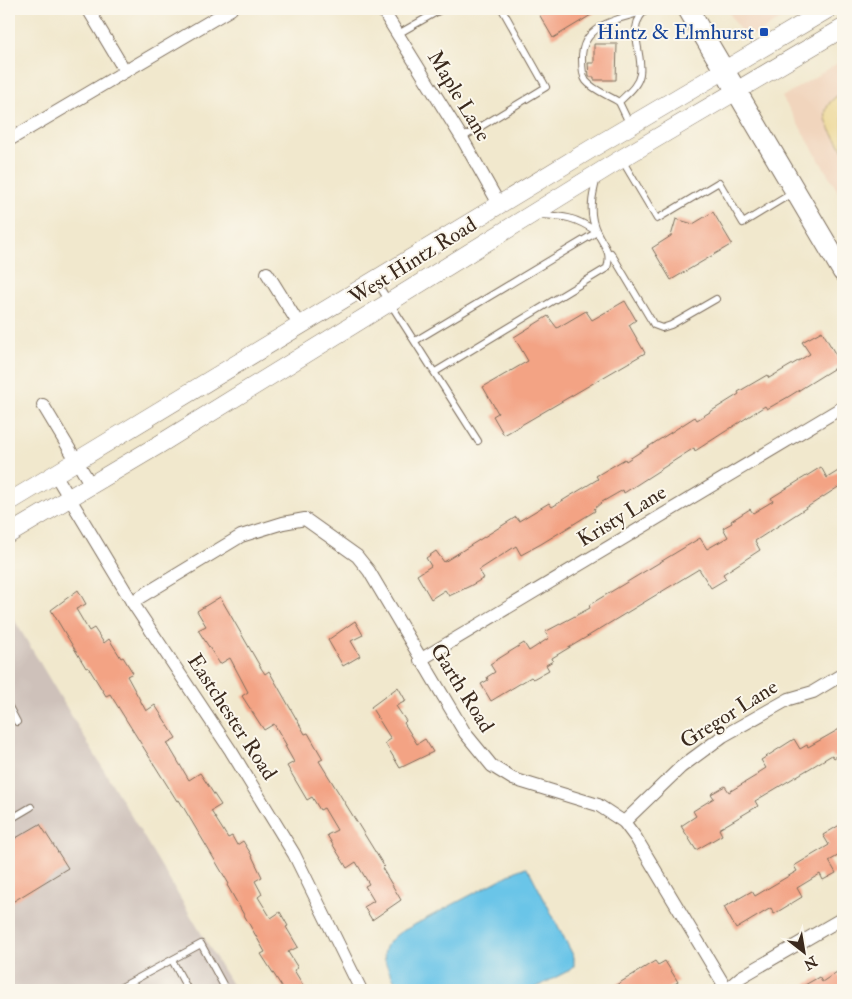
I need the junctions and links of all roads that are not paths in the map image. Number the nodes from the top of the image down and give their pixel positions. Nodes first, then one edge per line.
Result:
1 (88, 9) edge
2 (231, 9) edge
3 (382, 9) edge
4 (442, 9) edge
5 (502, 9) edge
6 (688, 9) edge
7 (828, 9) edge
8 (645, 10) edge
9 (843, 28) edge
10 (398, 34) junction
11 (725, 69) junction
12 (126, 71) junction
13 (738, 90) junction
14 (619, 102) junction
15 (630, 125) junction
16 (462, 138) junction
17 (9, 140) edge
18 (621, 159) junction
19 (598, 173) junction
20 (796, 191) junction
21 (499, 204) junction
22 (530, 214) junction
23 (597, 232) junction
24 (609, 250) junction
25 (843, 272) edge
26 (267, 273) dead end
27 (375, 280) junction
28 (716, 299) dead end
29 (389, 302) junction
30 (300, 326) junction
31 (415, 341) junction
32 (435, 372) junction
33 (43, 405) dead end
34 (843, 407) edge
35 (478, 441) dead end
36 (76, 461) junction
37 (55, 474) junction
38 (91, 485) junction
39 (70, 497) junction
40 (9, 502) edge
41 (9, 534) edge
42 (132, 602) junction
43 (420, 660) junction
44 (843, 674) edge
45 (9, 707) edge
46 (17, 722) dead end
47 (31, 807) dead end
48 (9, 820) edge
49 (624, 822) junction
50 (843, 918) edge
51 (172, 960) junction
52 (116, 990) edge
53 (188, 990) edge
54 (226, 990) edge
55 (362, 990) edge
56 (727, 990) edge

1 - 12 street
2 - 12 street
3 - 10 street, Maple Lane
4 - 10 lane
5 - 16 lane
6 - 11 main road
7 - 11 main road, West Hintz Road
8 - 14 lane
8 - 14 lane
9 - 13 main road, West Hintz Road
10 - 16 street, Maple Lane
11 - 13 main road
11 - 15 main road, West Hintz Road
12 - 17 street
13 - 18 main road, West Hintz Road
13 - 20 main road
14 - 15 lane
15 - 21 main road, West Hintz Road
16 - 21 street, Maple Lane
18 - 19 main road, West Hintz Road
18 - 20 lane
19 - 22 main road, West Hintz Road
19 - 23 lane
20 - 25 main road
21 - 27 main road, West Hintz Road
22 - 23 lane
22 - 29 main road, West Hintz Road
23 - 24 lane
23 - 31 lane
24 - 28 lane
24 - 32 lane
26 - 30 street
27 - 29 lane
27 - 30 main road, West Hintz Road
29 - 31 lane
29 - 38 main road, West Hintz Road
30 - 36 main road, West Hintz Road
31 - 32 lane
32 - 35 lane
33 - 36 street
34 - 43 street, Kristy Lane
36 - 37 main road, West Hintz Road
36 - 38 street
37 - 39 street, Eastchester Road
37 - 40 main road, West Hintz Road
38 - 39 main road, West Hintz Road
39 - 41 main road, West Hintz Road
39 - 42 street, Eastchester Road
42 - 43 street, Garth Road
42 - 55 street, Eastchester Road
43 - 49 street, Garth Road
44 - 49 street, Gregor Lane
45 - 46 lane
47 - 48 lane
49 - 56 street, Garth Road
50 - 56 street
51 - 52 lane
51 - 53 lane
51 - 54 lane

